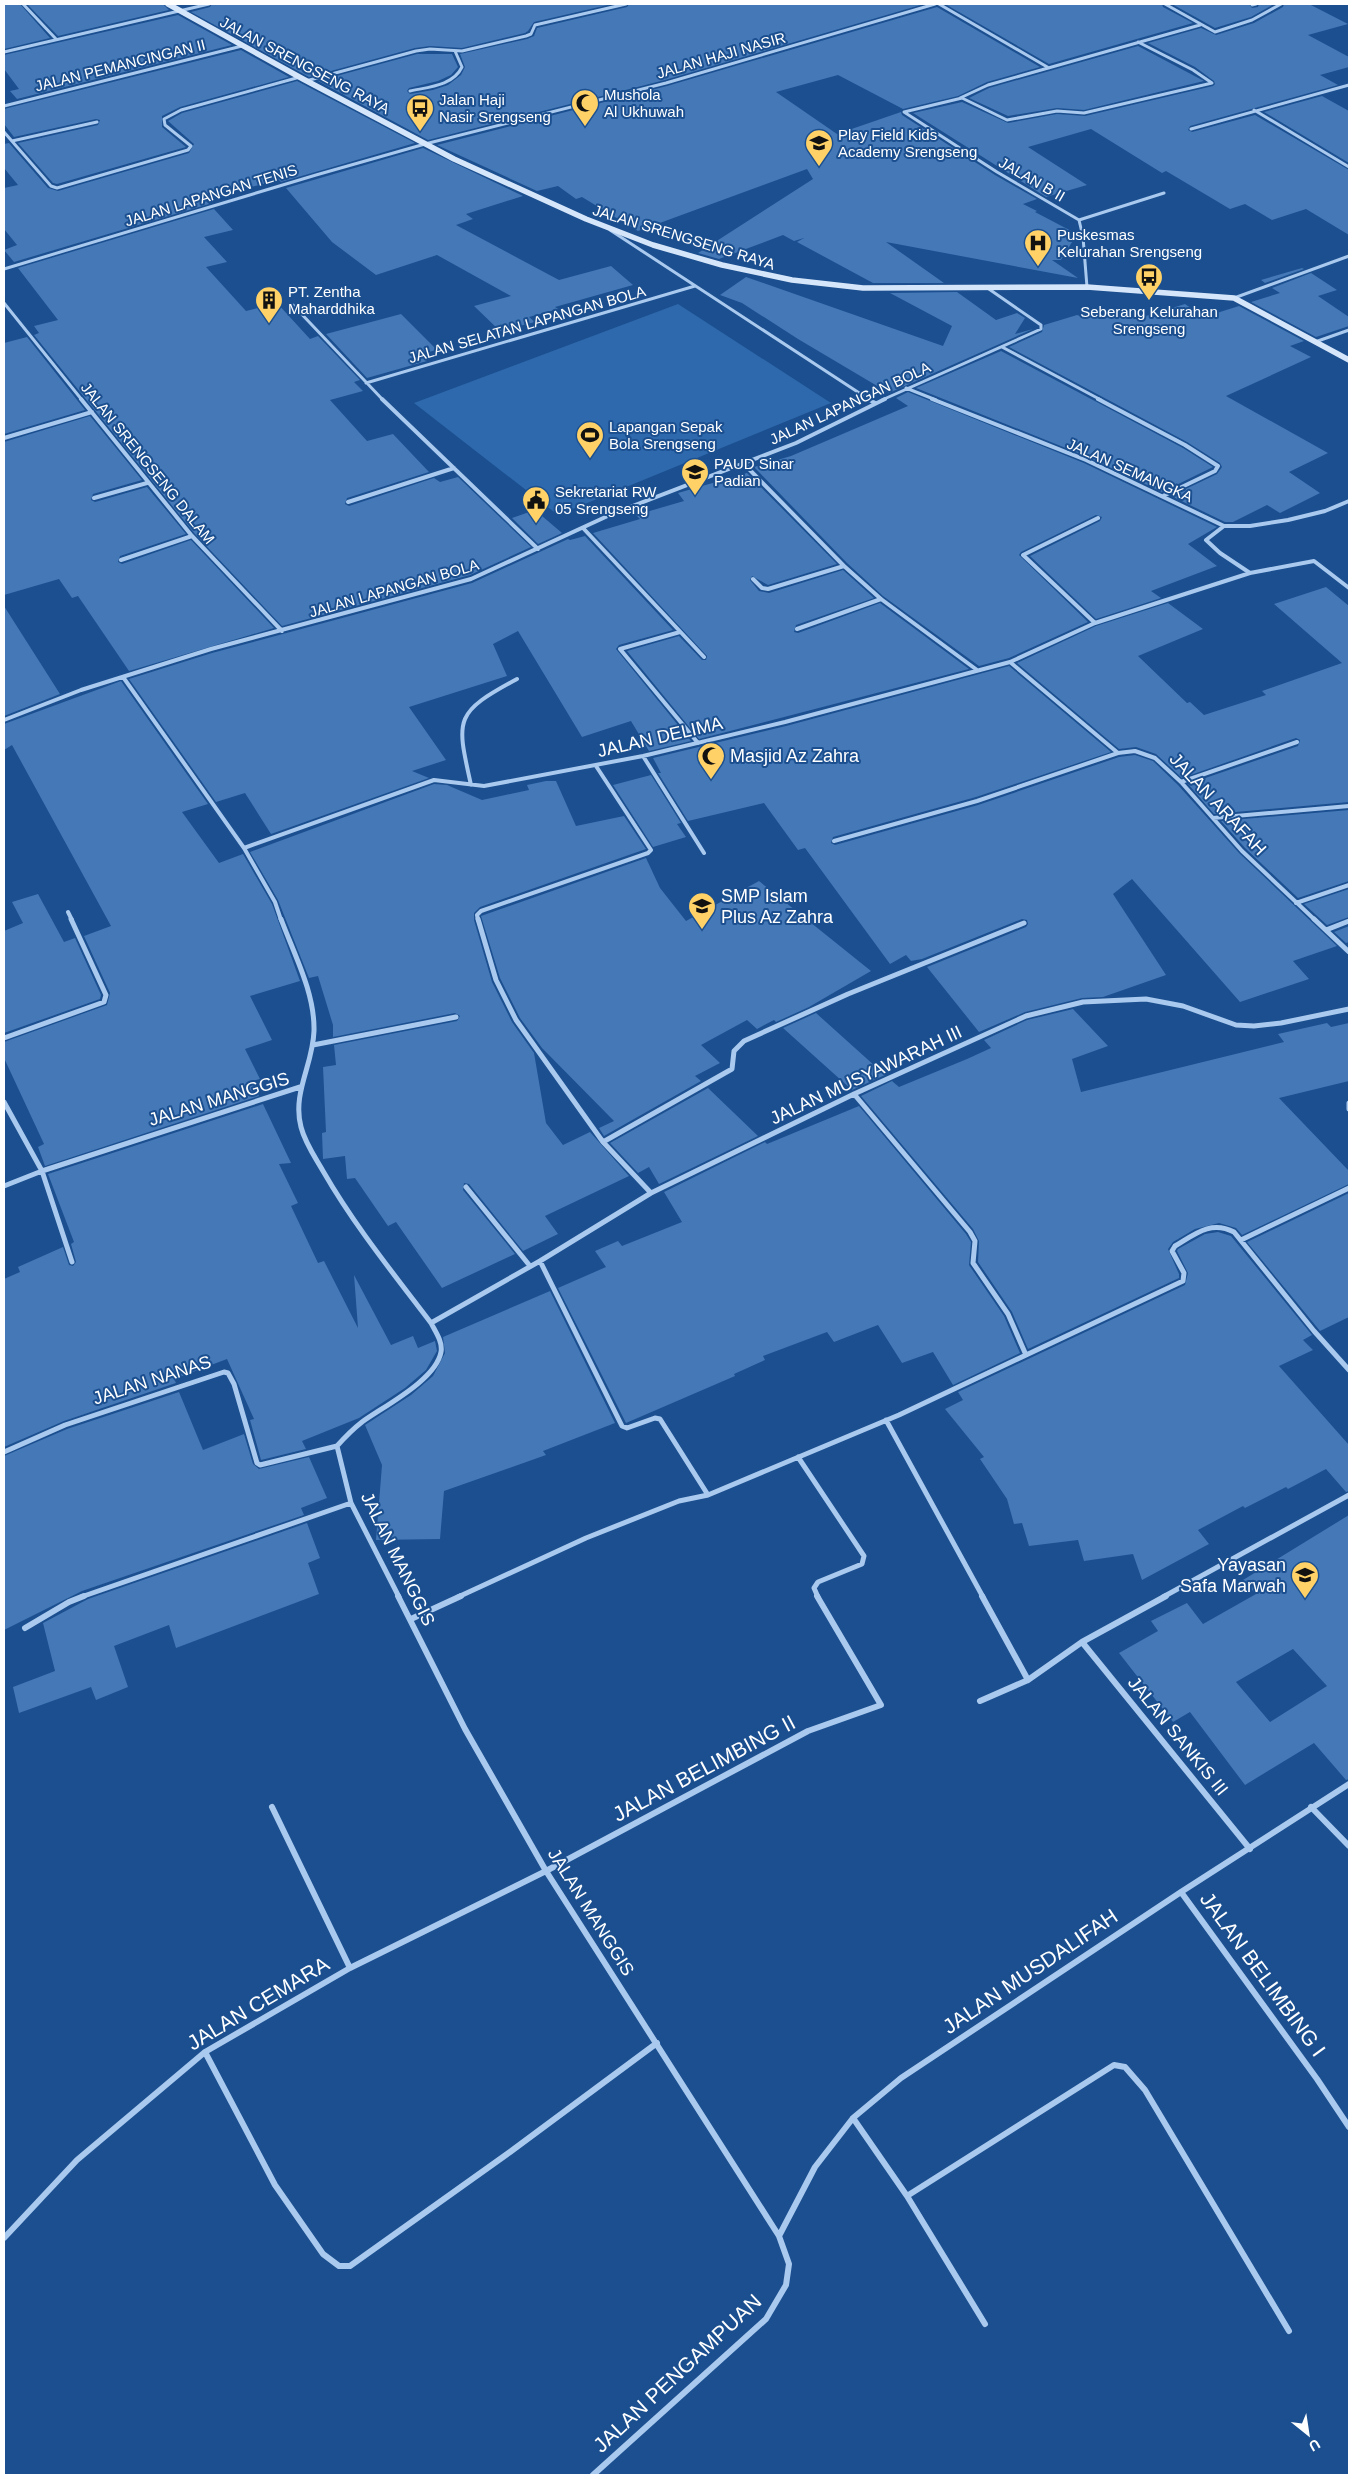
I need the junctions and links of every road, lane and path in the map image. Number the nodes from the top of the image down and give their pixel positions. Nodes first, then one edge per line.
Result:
1 (23, 4) edge
2 (168, 4) edge
3 (209, 4) edge
4 (626, 4) edge
5 (936, 4) edge
6 (1165, 4) edge
7 (1256, 4) edge
8 (1281, 4) edge
9 (1252, 5) dead end
10 (178, 11) junction
11 (1200, 25) junction
12 (56, 39) junction
13 (1138, 42) junction
14 (242, 46) junction
15 (455, 51) junction
16 (4, 52) edge
17 (1048, 68) junction
18 (300, 77) junction
19 (306, 81) junction
20 (1349, 85) edge
21 (410, 91) dead end
22 (960, 98) junction
23 (4, 106) edge
24 (1254, 110) junction
25 (97, 122) dead end
26 (1191, 129) dead end
27 (4, 132) edge
28 (12, 141) junction
29 (425, 144) junction
30 (1349, 167) edge
31 (1164, 194) dead end
32 (1079, 220) junction
33 (608, 229) junction
34 (1349, 256) edge
35 (4, 269) edge
36 (695, 286) junction
37 (985, 286) junction
38 (1087, 287) junction
39 (1234, 298) junction
40 (4, 303) edge
41 (293, 305) dead end
42 (1349, 330) edge
43 (1315, 342) junction
44 (1002, 347) junction
45 (1349, 360) edge
46 (366, 383) junction
47 (906, 388) junction
48 (875, 403) junction
49 (92, 412) junction
50 (4, 438) edge
51 (744, 464) junction
52 (454, 468) junction
53 (147, 483) junction
54 (1163, 496) junction
55 (94, 498) dead end
56 (1349, 501) edge
57 (348, 502) dead end
58 (1098, 518) dead end
59 (1224, 526) junction
60 (583, 528) junction
61 (192, 536) junction
62 (538, 550) junction
63 (121, 560) dead end
64 (844, 566) junction
65 (1250, 573) junction
66 (753, 579) dead end
67 (1349, 588) edge
68 (881, 599) junction
69 (1096, 623) junction
70 (797, 629) dead end
71 (282, 631) junction
72 (680, 632) junction
73 (704, 657) dead end
74 (1010, 662) junction
75 (977, 670) junction
76 (123, 677) junction
77 (517, 679) dead end
78 (4, 720) edge
79 (1297, 742) dead end
80 (698, 743) junction
81 (1118, 753) junction
82 (643, 756) junction
83 (596, 766) junction
84 (1181, 782) junction
85 (471, 785) junction
86 (1349, 806) edge
87 (1213, 818) junction
88 (834, 841) dead end
89 (244, 848) junction
90 (704, 853) dead end
91 (1349, 886) edge
92 (1296, 903) junction
93 (68, 912) dead end
94 (1349, 921) edge
95 (1024, 923) dead end
96 (1326, 930) junction
97 (1349, 952) edge
98 (1349, 1009) edge
99 (456, 1017) dead end
100 (4, 1038) edge
101 (312, 1045) junction
102 (300, 1087) junction
103 (854, 1094) junction
104 (4, 1102) edge
105 (1349, 1103) edge
106 (1349, 1109) edge
107 (603, 1142) junction
108 (42, 1171) junction
109 (4, 1186) edge
110 (466, 1187) dead end
111 (1349, 1188) edge
112 (651, 1193) junction
113 (1241, 1240) junction
114 (540, 1260) junction
115 (72, 1262) dead end
116 (530, 1266) junction
117 (431, 1323) junction
118 (1026, 1355) junction
119 (1349, 1370) edge
120 (886, 1420) junction
121 (337, 1446) junction
122 (4, 1452) edge
123 (798, 1457) junction
124 (708, 1495) junction
125 (1349, 1495) edge
126 (351, 1503) junction
127 (411, 1619) junction
128 (25, 1628) dead end
129 (1082, 1642) junction
130 (1028, 1680) junction
131 (980, 1701) dead end
132 (1349, 1784) edge
133 (272, 1807) dead end
134 (1311, 1807) junction
135 (1349, 1846) edge
136 (1250, 1849) junction
137 (546, 1871) junction
138 (1181, 1892) junction
139 (350, 1968) junction
140 (657, 2043) junction
141 (206, 2052) junction
142 (853, 2118) junction
143 (1349, 2127) edge
144 (907, 2196) junction
145 (779, 2236) junction
146 (4, 2238) edge
147 (985, 2324) dead end
148 (1289, 2331) dead end
149 (593, 2475) edge

1 - 12 street
2 - 10 main road, JALAN SRENGSENG RAYA
3 - 10 street
4 - 15 street
5 - 17 street
5 - 29 street, JALAN HAJI NASIR
6 - 11 street
7 - 9 street
8 - 11 street
10 - 12 street
10 - 14 main road, JALAN SRENGSENG RAYA
11 - 13 street
12 - 16 street
13 - 17 street
13 - 22 street
14 - 18 main road, JALAN SRENGSENG RAYA
14 - 23 street, JALAN PEMANCINGAN II
15 - 19 street
15 - 21 street
17 - 22 street
18 - 19 main road, JALAN SRENGSENG RAYA
18 - 28 street
19 - 29 main road, JALAN SRENGSENG RAYA
20 - 24 street
22 - 32 street, JALAN B II
24 - 26 street
24 - 30 street
25 - 28 street
27 - 28 street
29 - 33 main road, JALAN SRENGSENG RAYA
29 - 35 street, JALAN LAPANGAN TENIS
31 - 32 street
32 - 38 street, JALAN B II
33 - 36 street
33 - 37 main road, JALAN SRENGSENG RAYA
34 - 39 street
36 - 46 street, JALAN SELATAN LAPANGAN BOLA
36 - 48 street
37 - 38 main road, JALAN SRENGSENG RAYA
37 - 44 street, JALAN LAPANGAN BOLA
38 - 39 main road, JALAN SRENGSENG RAYA
39 - 43 main road, JALAN SRENGSENG RAYA
40 - 49 street, JALAN SRENGSENG DALAM
41 - 46 street
42 - 43 street
43 - 45 main road, JALAN SRENGSENG RAYA
44 - 47 street, JALAN LAPANGAN BOLA
44 - 54 street
46 - 52 street
47 - 48 street, JALAN LAPANGAN BOLA
47 - 54 street, JALAN SEMANGKA
48 - 51 street, JALAN LAPANGAN BOLA
49 - 50 street
49 - 53 street, JALAN SRENGSENG DALAM
51 - 60 street, JALAN LAPANGAN BOLA
51 - 64 street
52 - 57 street
52 - 62 street
53 - 55 street
53 - 61 street, JALAN SRENGSENG DALAM
54 - 59 street, JALAN SEMANGKA
56 - 59 street, JALAN SEMANGKA
58 - 69 street
59 - 65 street
60 - 62 street, JALAN LAPANGAN BOLA
60 - 72 street
61 - 63 street
61 - 71 street, JALAN SRENGSENG DALAM
62 - 71 street, JALAN LAPANGAN BOLA
64 - 66 street
64 - 68 street
65 - 67 street, JALAN DELIMA
65 - 69 street, JALAN DELIMA
68 - 70 street
68 - 75 street
69 - 74 street, JALAN DELIMA
71 - 76 street, JALAN LAPANGAN BOLA
72 - 73 street
72 - 80 street
74 - 75 street, JALAN DELIMA
74 - 81 street
75 - 80 street, JALAN DELIMA
76 - 78 street, JALAN LAPANGAN BOLA
76 - 89 street
77 - 85 street
79 - 84 street
80 - 82 street, JALAN DELIMA
81 - 84 street, JALAN ARAFAH
81 - 88 street
82 - 83 street, JALAN DELIMA
82 - 90 street
83 - 85 street, JALAN DELIMA
83 - 107 street
84 - 87 street, JALAN ARAFAH
85 - 89 street, JALAN DELIMA
86 - 87 street
87 - 92 street, JALAN ARAFAH
89 - 101 street
91 - 92 street
92 - 96 street, JALAN ARAFAH
93 - 100 street
94 - 96 street
95 - 107 street
96 - 97 street, JALAN ARAFAH
98 - 103 street, JALAN MUSYAWARAH III
99 - 101 street
101 - 102 street
102 - 108 street, JALAN MANGGIS
102 - 117 street, JALAN MANGGIS
103 - 112 street, JALAN MUSYAWARAH III
103 - 118 street
104 - 108 street
105 - 106 street
107 - 112 street
108 - 109 street, JALAN MANGGIS
108 - 115 street
110 - 116 street
111 - 113 street
112 - 114 street, JALAN MUSYAWARAH III
113 - 118 street
113 - 119 street
114 - 116 street, JALAN MUSYAWARAH III
114 - 124 street
116 - 117 street, JALAN MUSYAWARAH III
117 - 121 street, JALAN MANGGIS
118 - 120 street
120 - 123 street
120 - 130 street
121 - 122 street, JALAN NANAS
121 - 126 street, JALAN MANGGIS
123 - 124 street
123 - 137 street, JALAN BELIMBING II
124 - 127 street
125 - 129 street
126 - 127 street, JALAN MANGGIS
126 - 128 street
127 - 137 street, JALAN MANGGIS
129 - 130 street
129 - 136 street, JALAN SANKIS III
130 - 131 street
132 - 134 street, JALAN MUSDALIFAH
133 - 139 street
134 - 135 street
134 - 136 street, JALAN MUSDALIFAH
136 - 138 street, JALAN MUSDALIFAH
137 - 139 street, JALAN CEMARA
137 - 140 street, JALAN MANGGIS
138 - 142 street, JALAN MUSDALIFAH
138 - 143 street, JALAN BELIMBING I
139 - 141 street, JALAN CEMARA
140 - 141 street
140 - 145 street, JALAN MANGGIS
141 - 146 street, JALAN CEMARA
142 - 144 street
142 - 145 street, JALAN MUSDALIFAH
144 - 147 street
144 - 148 street
145 - 149 street, JALAN PENGAMPUAN

